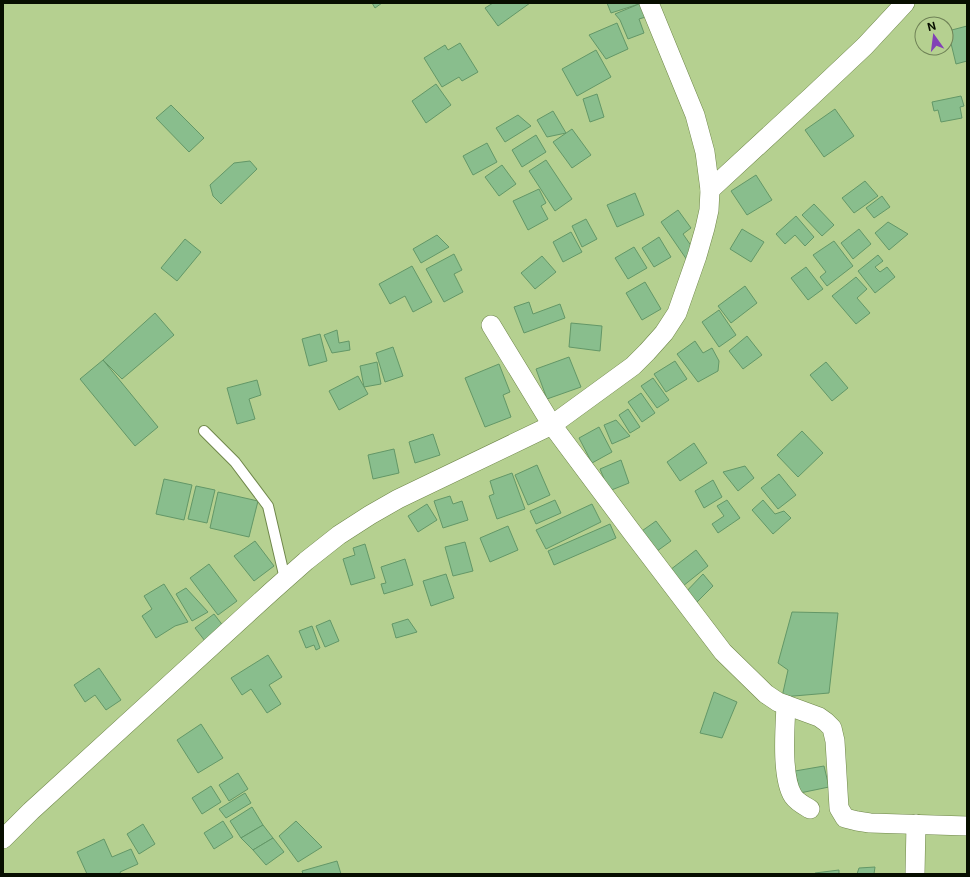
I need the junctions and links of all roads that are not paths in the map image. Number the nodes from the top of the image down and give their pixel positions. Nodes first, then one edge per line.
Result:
1 (650, 3) edge
2 (905, 3) edge
3 (710, 190) junction
4 (491, 325) dead end
5 (552, 425) junction
6 (204, 431) dead end
7 (285, 579) junction
8 (786, 706) junction
9 (810, 809) dead end
10 (916, 824) junction
11 (967, 826) edge
12 (3, 839) edge
13 (915, 874) edge

1 - 3 street
2 - 3 street
3 - 5 street
4 - 5 street
5 - 7 street
5 - 8 street
6 - 7 lane
7 - 12 street
8 - 9 street
8 - 10 street
10 - 11 street
10 - 13 street

